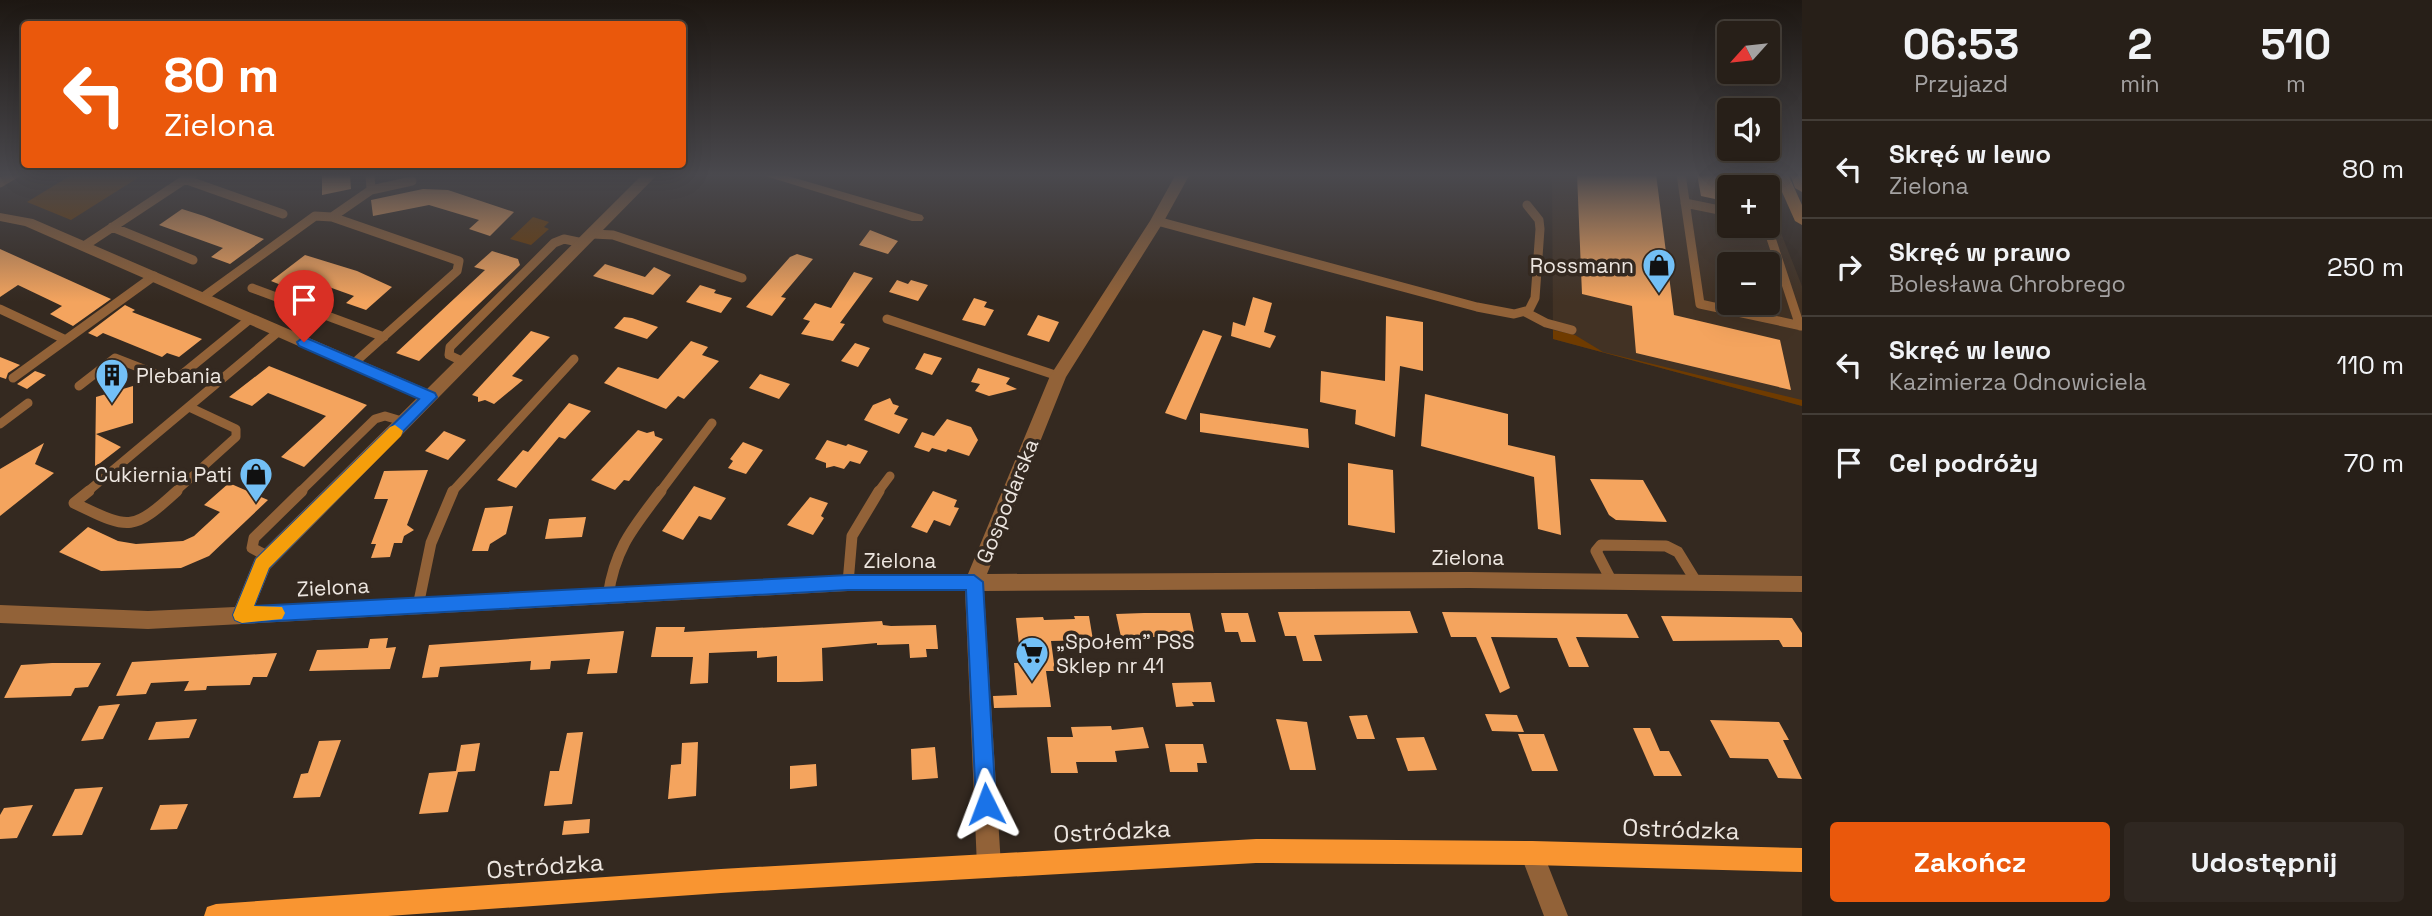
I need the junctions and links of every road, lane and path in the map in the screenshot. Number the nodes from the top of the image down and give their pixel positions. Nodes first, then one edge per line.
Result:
1 (0, 217) edge
2 (127, 217) edge
3 (315, 217) edge
4 (332, 217) edge
5 (609, 217) edge
6 (913, 217) edge
7 (1159, 217) edge
8 (1536, 217) edge
9 (1687, 217) edge
10 (917, 218) dead end
11 (1157, 221) junction
12 (112, 227) junction
13 (588, 238) junction
14 (1772, 238) edge
15 (84, 246) junction
16 (193, 260) dead end
17 (154, 276) junction
18 (741, 278) dead end
19 (252, 288) dead end
20 (202, 298) junction
21 (0, 309) edge
22 (1525, 312) junction
23 (250, 319) junction
24 (887, 319) dead end
25 (1801, 326) edge
26 (1572, 330) dead end
27 (279, 331) junction
28 (384, 337) junction
29 (64, 339) junction
30 (574, 359) dead end
31 (353, 364) junction
32 (1058, 376) junction
33 (13, 378) dead end
34 (79, 386) dead end
35 (430, 397) junction
36 (28, 403) dead end
37 (189, 407) junction
38 (712, 423) dead end
39 (0, 424) edge
40 (890, 476) dead end
41 (974, 582) junction
42 (1612, 582) junction
43 (848, 583) junction
44 (1696, 583) junction
45 (1802, 584) edge
46 (608, 596) junction
47 (418, 606) junction
48 (0, 614) edge
49 (242, 615) junction
50 (1532, 853) junction
51 (1802, 860) edge
52 (989, 866) junction
53 (264, 914) edge
54 (216, 916) edge
55 (1556, 916) edge

1 - 15 street
2 - 12 lane
3 - 20 lane
4 - 28 lane
5 - 13 street
6 - 10 street
7 - 11 street, Gospodarska
8 - 22 lane
9 - 25 lane
11 - 22 lane
11 - 32 street, Gospodarska
12 - 15 lane
12 - 16 lane
13 - 18 lane
13 - 35 street
14 - 25 lane
15 - 17 street
17 - 20 street
17 - 29 lane
19 - 28 lane
20 - 23 street
21 - 29 lane
22 - 26 lane
23 - 27 street
23 - 34 lane
24 - 32 lane
27 - 31 street
27 - 37 lane
28 - 31 lane
29 - 33 lane
30 - 47 lane
31 - 35 street
32 - 41 street, Gospodarska
35 - 49 street
36 - 39 lane
37 - 37 lane
38 - 46 lane
40 - 43 lane
41 - 42 street, Zielona
41 - 43 street, Zielona
41 - 52 street, Gospodarska
42 - 44 street, Zielona
42 - 44 lane
43 - 46 street, Zielona
44 - 45 street, Zielona
46 - 47 street, Zielona
47 - 49 street, Zielona
48 - 49 street, Zielona
50 - 51 main road, Ostródzka
50 - 52 main road, Ostródzka
50 - 55 street
52 - 53 main road, Ostródzka
53 - 54 main road, Ostródzka

